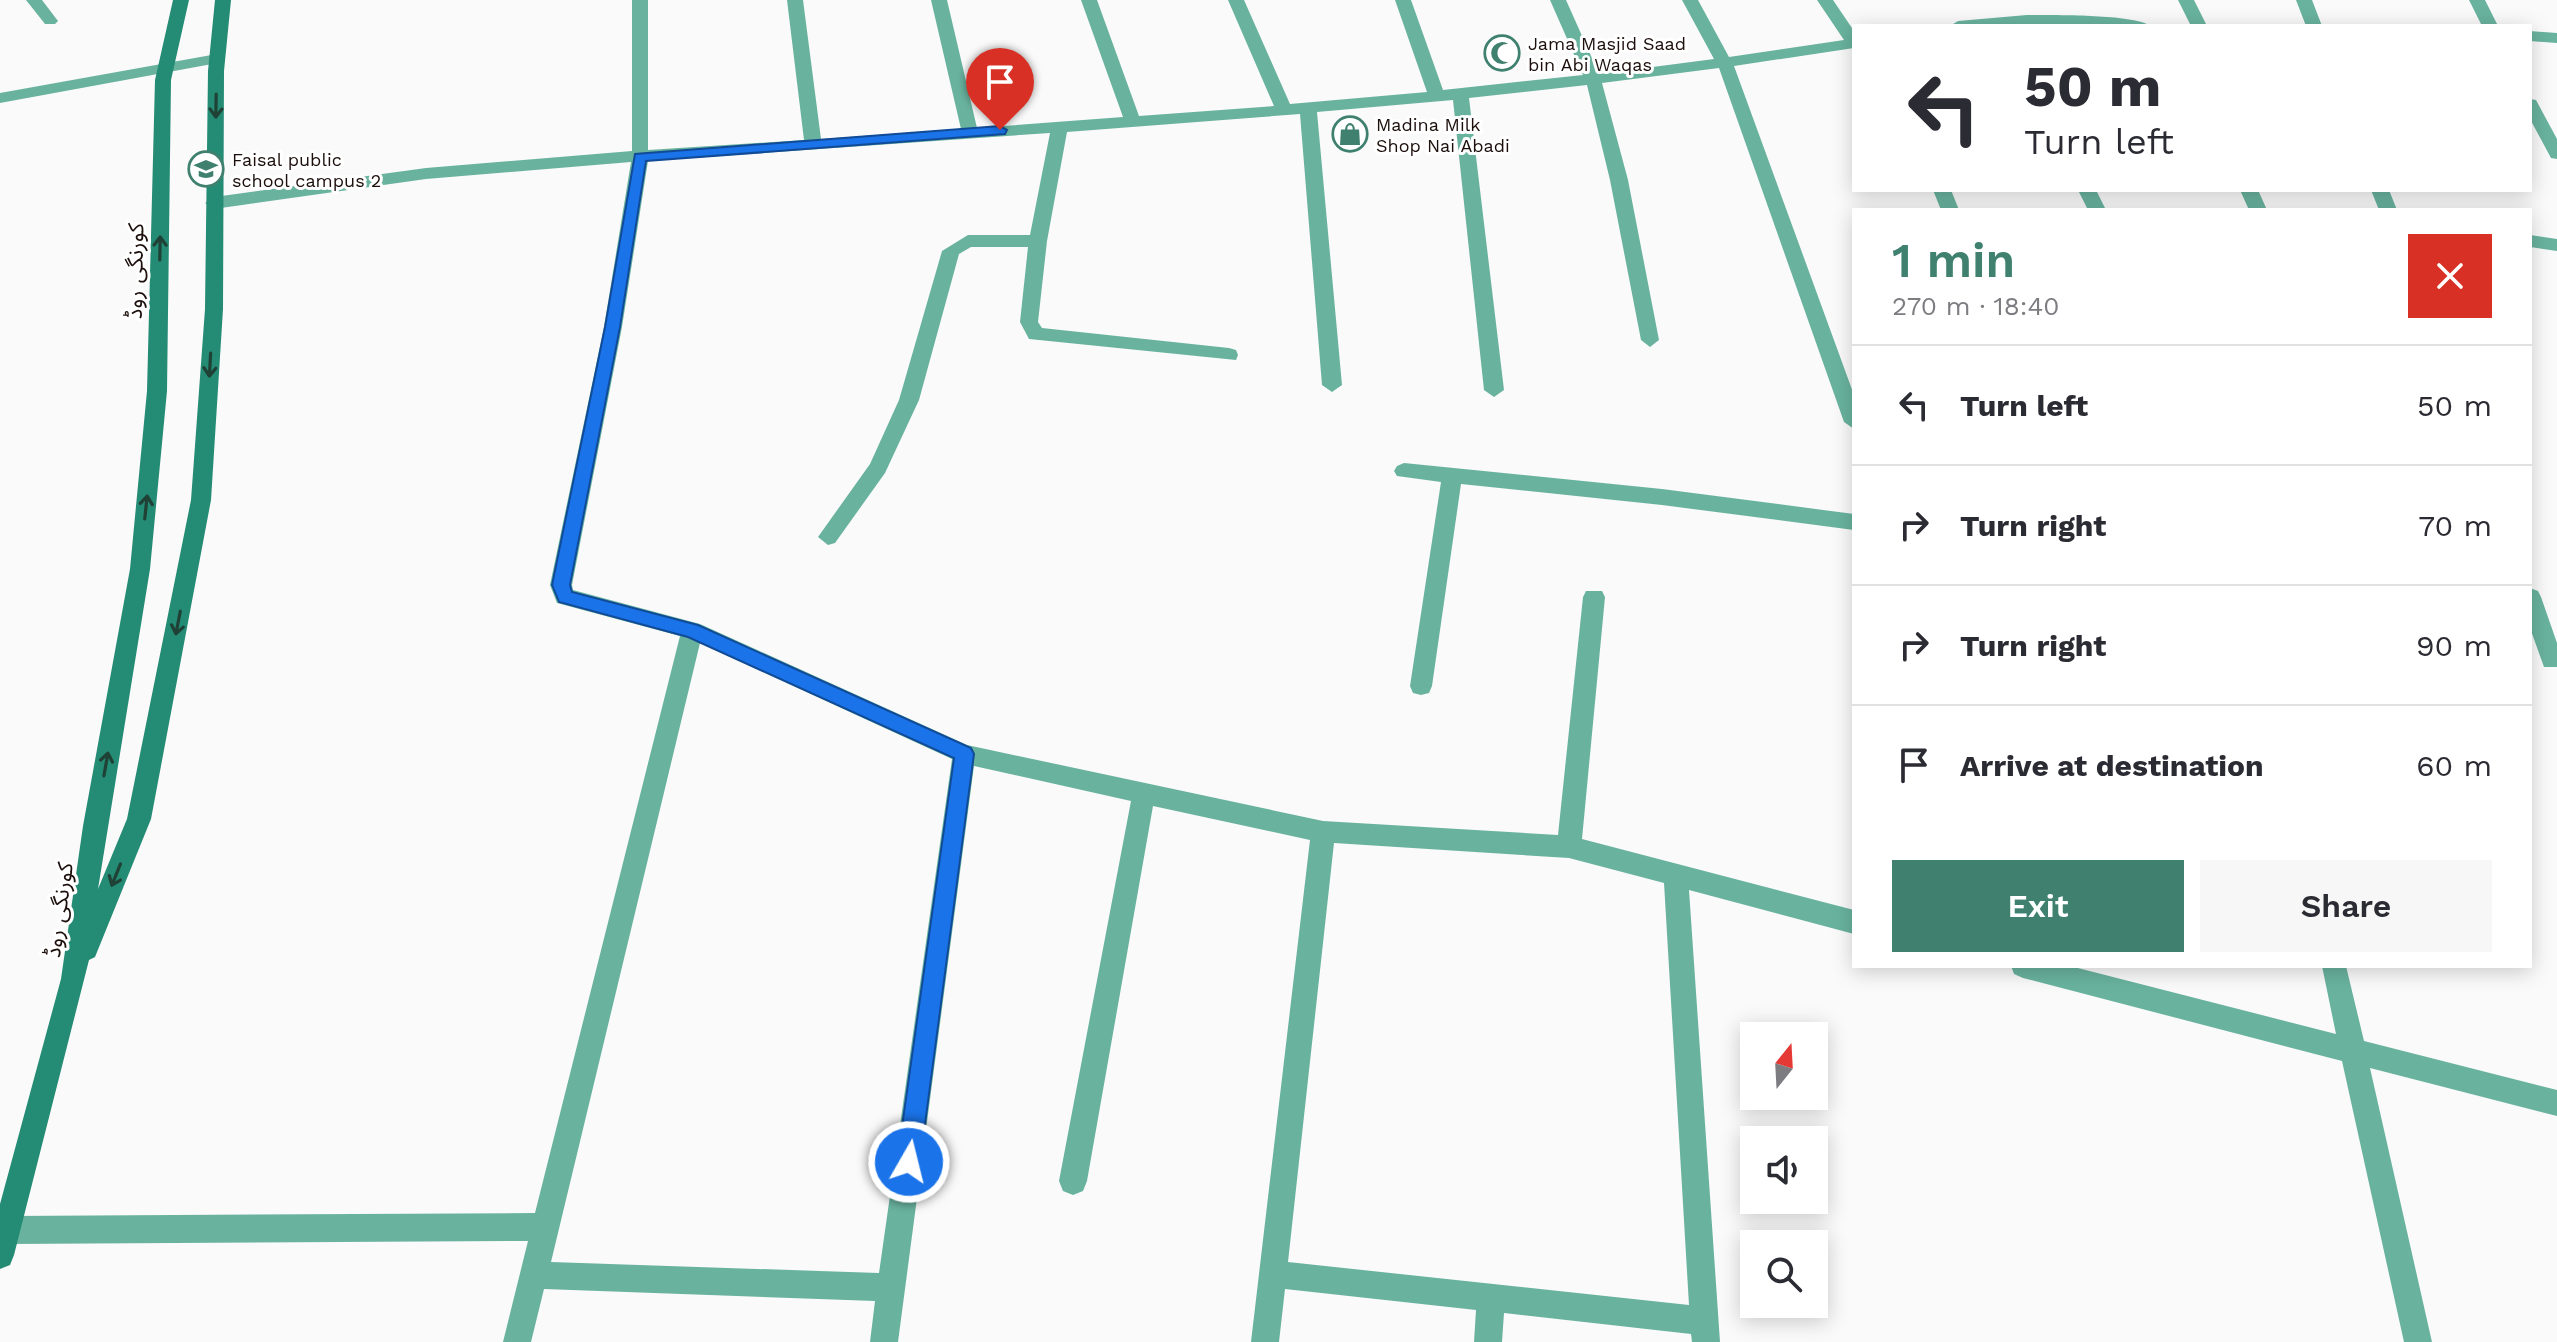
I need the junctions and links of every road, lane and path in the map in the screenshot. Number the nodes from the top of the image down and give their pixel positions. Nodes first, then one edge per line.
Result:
1 (34, 0) edge
2 (181, 0) edge
3 (223, 0) edge
4 (640, 0) edge
5 (795, 0) edge
6 (939, 0) edge
7 (1089, 0) edge
8 (1236, 0) edge
9 (1403, 0) edge
10 (1558, 0) edge
11 (1690, 0) edge
12 (1825, 0) edge
13 (2186, 0) edge
14 (2304, 0) edge
15 (2477, 0) edge
16 (50, 21) dead end
17 (2001, 22) edge
18 (1980, 24) edge
19 (2120, 24) edge
20 (2198, 24) edge
21 (2313, 24) edge
22 (2489, 24) edge
23 (2532, 36) edge
24 (2557, 38) edge
25 (1852, 40) edge
26 (1852, 43) edge
27 (1725, 64) junction
28 (216, 65) junction
29 (164, 73) junction
30 (1593, 79) junction
31 (1460, 93) junction
32 (1437, 96) junction
33 (0, 98) edge
34 (1308, 106) junction
35 (1283, 108) junction
36 (2532, 108) edge
37 (0, 112) edge
38 (1133, 121) junction
39 (1060, 126) junction
40 (2544, 131) edge
41 (970, 133) junction
42 (813, 144) junction
43 (2557, 154) edge
44 (640, 157) junction
45 (214, 203) junction
46 (1038, 241) junction
47 (2532, 241) edge
48 (2557, 245) edge
49 (1650, 340) dead end
50 (1229, 355) dead end
51 (1332, 385) dead end
52 (1494, 390) dead end
53 (1852, 416) edge
54 (1404, 471) dead end
55 (1452, 475) junction
56 (1852, 522) edge
57 (828, 537) dead end
58 (1594, 597) dead end
59 (2532, 605) edge
60 (692, 630) junction
61 (2546, 659) edge
62 (1421, 686) dead end
63 (964, 754) junction
64 (1144, 793) junction
65 (1323, 832) junction
66 (1569, 847) junction
67 (1676, 876) junction
68 (1852, 921) edge
69 (2031, 968) edge
70 (2334, 968) edge
71 (74, 979) junction
72 (2351, 1052) junction
73 (2557, 1103) edge
74 (1073, 1181) dead end
75 (545, 1227) junction
76 (5, 1242) edge
77 (1272, 1274) junction
78 (534, 1275) junction
79 (892, 1288) junction
80 (1491, 1300) junction
81 (1705, 1332) edge
82 (517, 1342) edge
83 (884, 1342) edge
84 (1265, 1342) edge
85 (1488, 1342) edge
86 (2418, 1342) edge

1 - 16 street
2 - 29 main road, کورنگی روڈ
3 - 28 main road, کورنگی روڈ
4 - 44 street
5 - 42 street
6 - 41 street
7 - 38 street
8 - 35 street
9 - 32 street
10 - 30 street
11 - 27 street
12 - 25 street
13 - 20 street
14 - 21 street
15 - 22 street
17 - 18 street
17 - 19 street
23 - 24 street
26 - 27 street
27 - 30 street
27 - 53 street
28 - 29 street
28 -> 45 main road, کورنگی روڈ
29 - 33 street
29 - 37 street
71 -> 29 main road, کورنگی روڈ
30 - 31 street
30 - 49 street
31 - 32 street
31 - 52 street
32 - 34 street
34 - 35 street
34 - 51 street
35 - 38 street
36 - 40 street
38 - 39 street
39 - 41 street
39 - 46 street
40 - 43 street
41 - 42 street
42 - 44 street
44 - 45 street
44 - 60 street
45 -> 71 main road, کورنگی روڈ
46 - 50 street
46 - 57 street
47 - 48 street
54 - 55 street
55 - 56 street
55 - 62 street
58 - 66 street
59 - 61 street
60 - 63 street
60 - 75 street
63 - 64 street
63 - 79 street
64 - 65 street
64 - 74 street
65 - 66 street
65 - 77 street
66 - 67 street
67 - 68 street
67 - 81 street
69 - 72 street
70 - 72 street
71 - 76 main road
72 - 73 street
72 - 86 street
75 - 76 street
75 - 78 street
77 - 80 street
77 - 84 street
78 - 79 street
78 - 82 street
79 - 83 street
80 - 81 street
80 - 85 street

